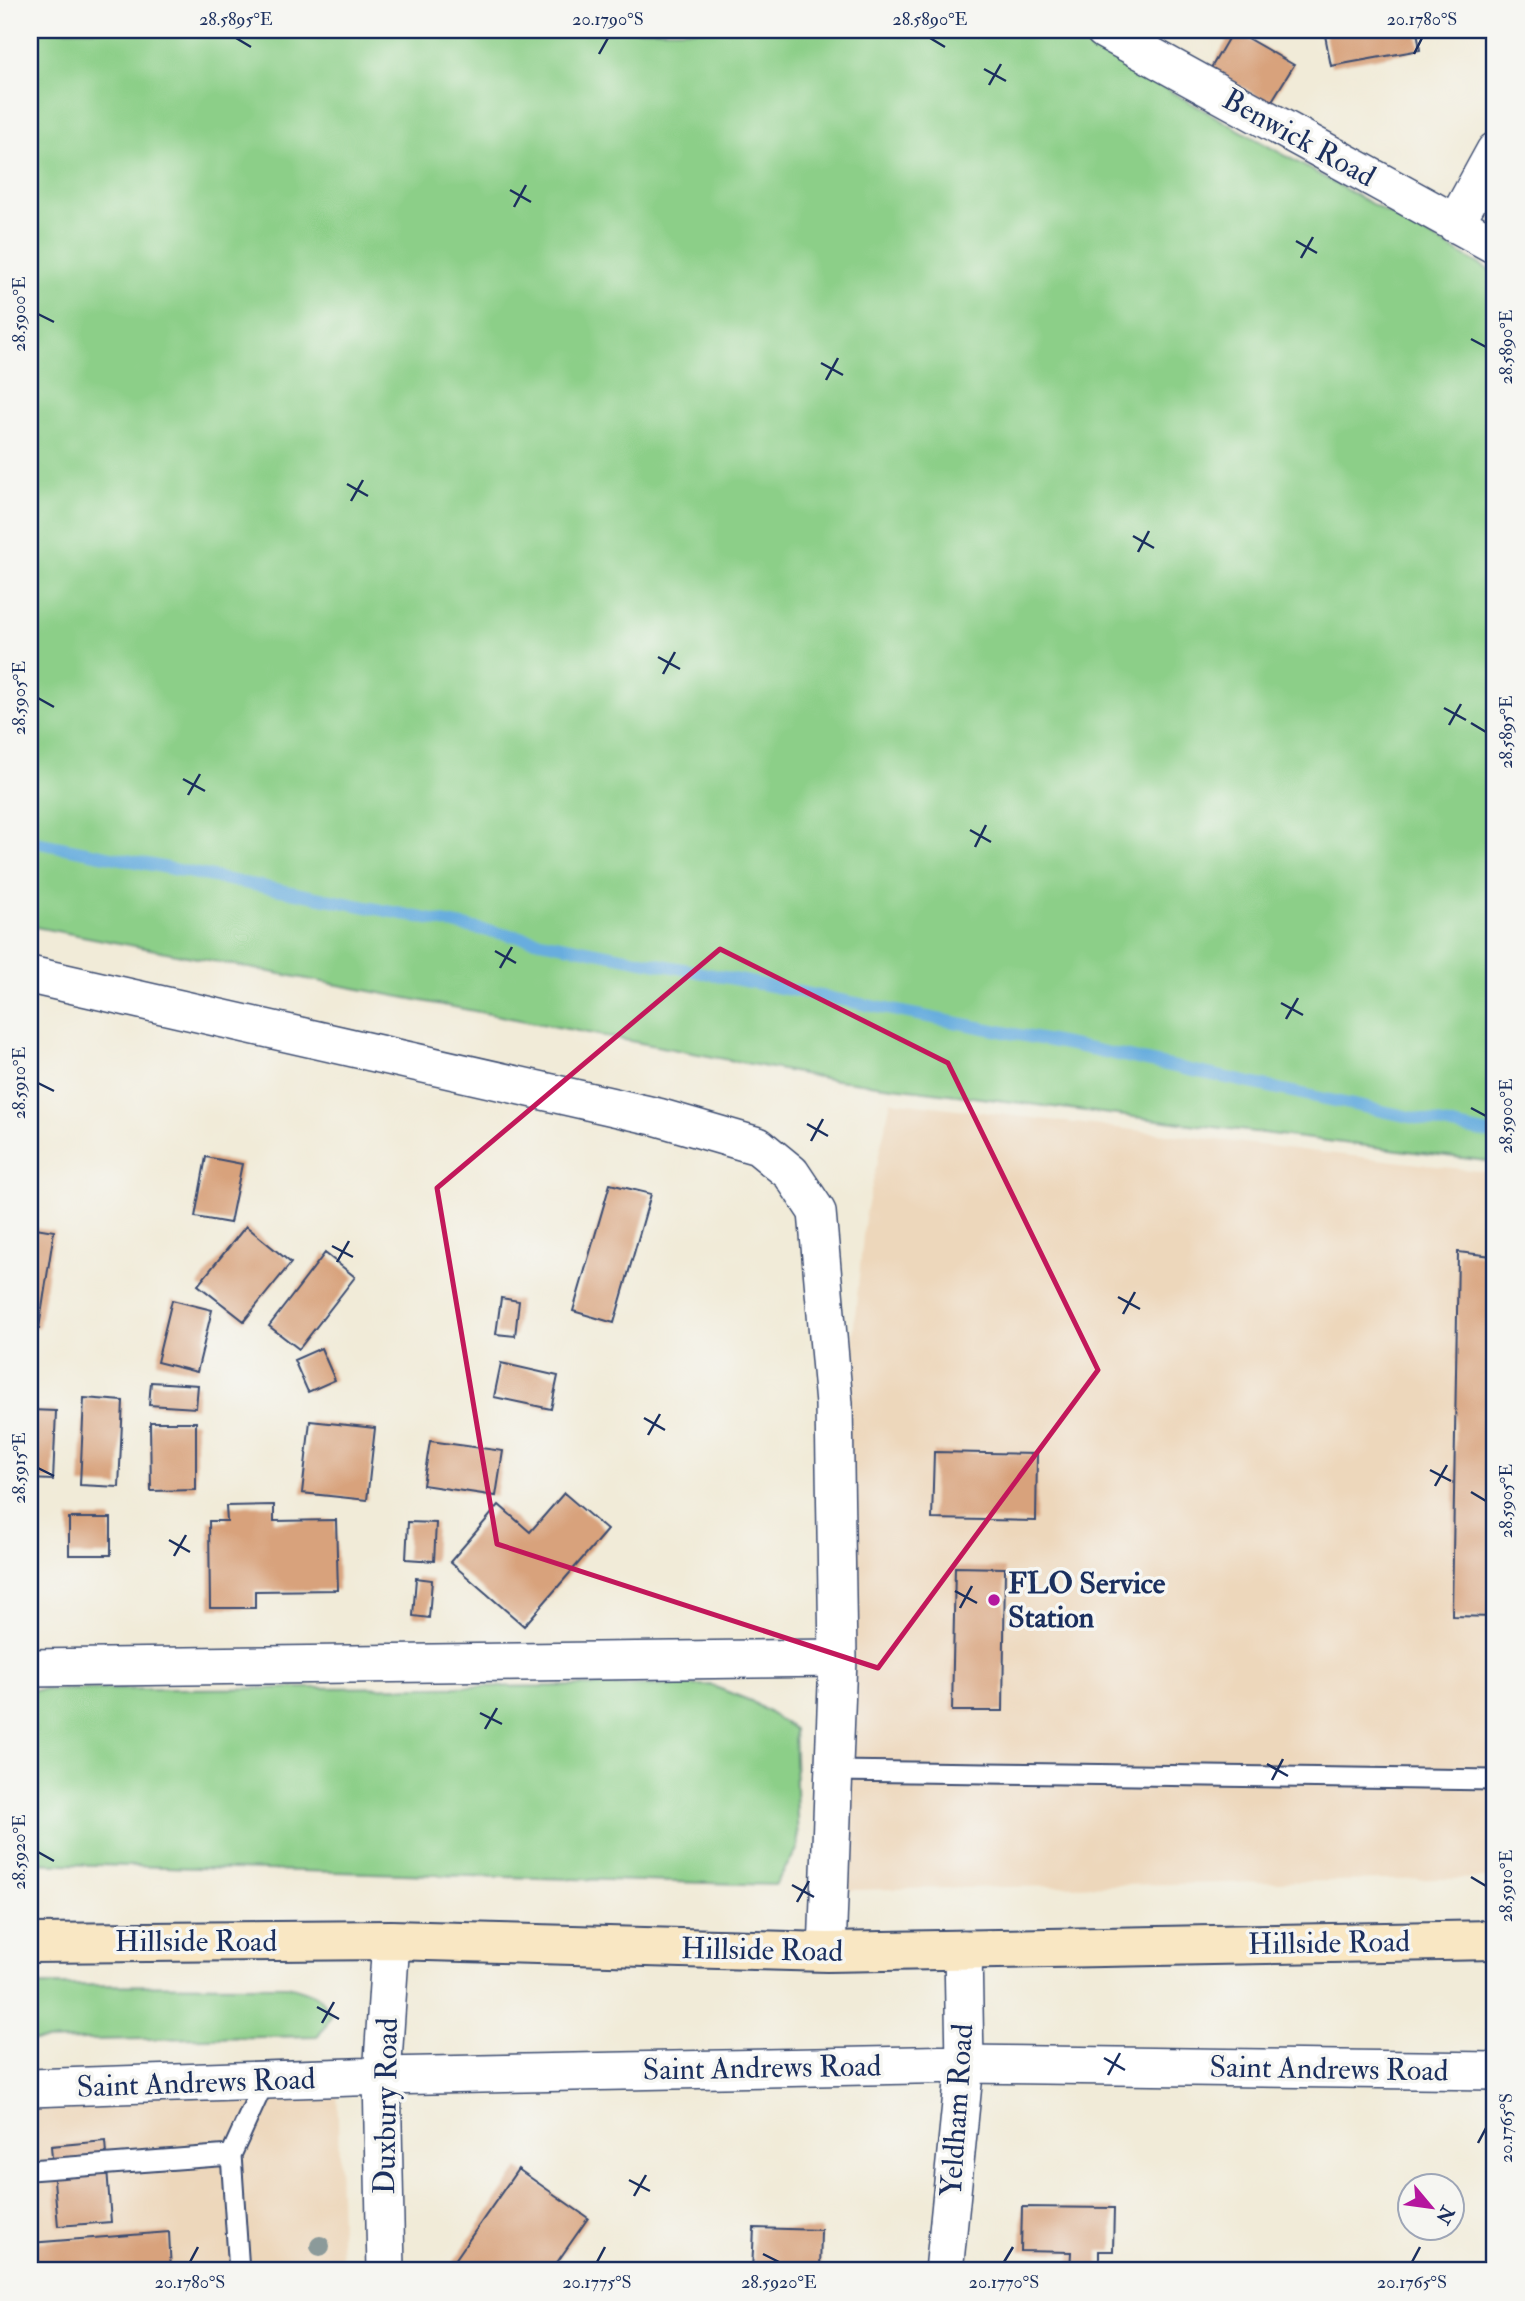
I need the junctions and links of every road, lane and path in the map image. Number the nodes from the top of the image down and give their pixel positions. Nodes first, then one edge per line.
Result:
1 (1104, 30) edge
2 (1495, 150) edge
3 (1455, 224) junction
4 (1495, 245) edge
5 (30, 975) edge
6 (838, 1658) junction
7 (30, 1668) edge
8 (834, 1771) junction
9 (1495, 1780) edge
10 (391, 1940) junction
11 (1495, 1940) edge
12 (30, 1943) edge
13 (963, 1949) junction
14 (827, 1952) junction
15 (965, 2064) junction
16 (1495, 2071) edge
17 (382, 2076) junction
18 (265, 2080) junction
19 (30, 2088) edge
20 (231, 2155) junction
21 (30, 2170) edge
22 (239, 2271) edge
23 (386, 2271) edge
24 (944, 2271) edge

1 - 3 street, Benwick Road
2 - 3 street
3 - 4 street, Benwick Road
5 - 6 street
6 - 7 street
6 - 8 street
8 - 9 lane
8 - 14 street
10 - 12 street, Hillside Road
10 - 14 street, Hillside Road
10 - 17 street, Duxbury Road
11 - 13 street, Hillside Road
13 - 14 street, Hillside Road
13 - 15 street, Yeldham Road
15 - 16 street, Saint Andrews Road
15 - 17 street, Saint Andrews Road
15 - 24 street, Yeldham Road
17 - 18 street, Saint Andrews Road
17 - 23 street, Duxbury Road
18 - 19 street, Saint Andrews Road
18 - 20 lane
20 - 21 lane
20 - 22 lane

